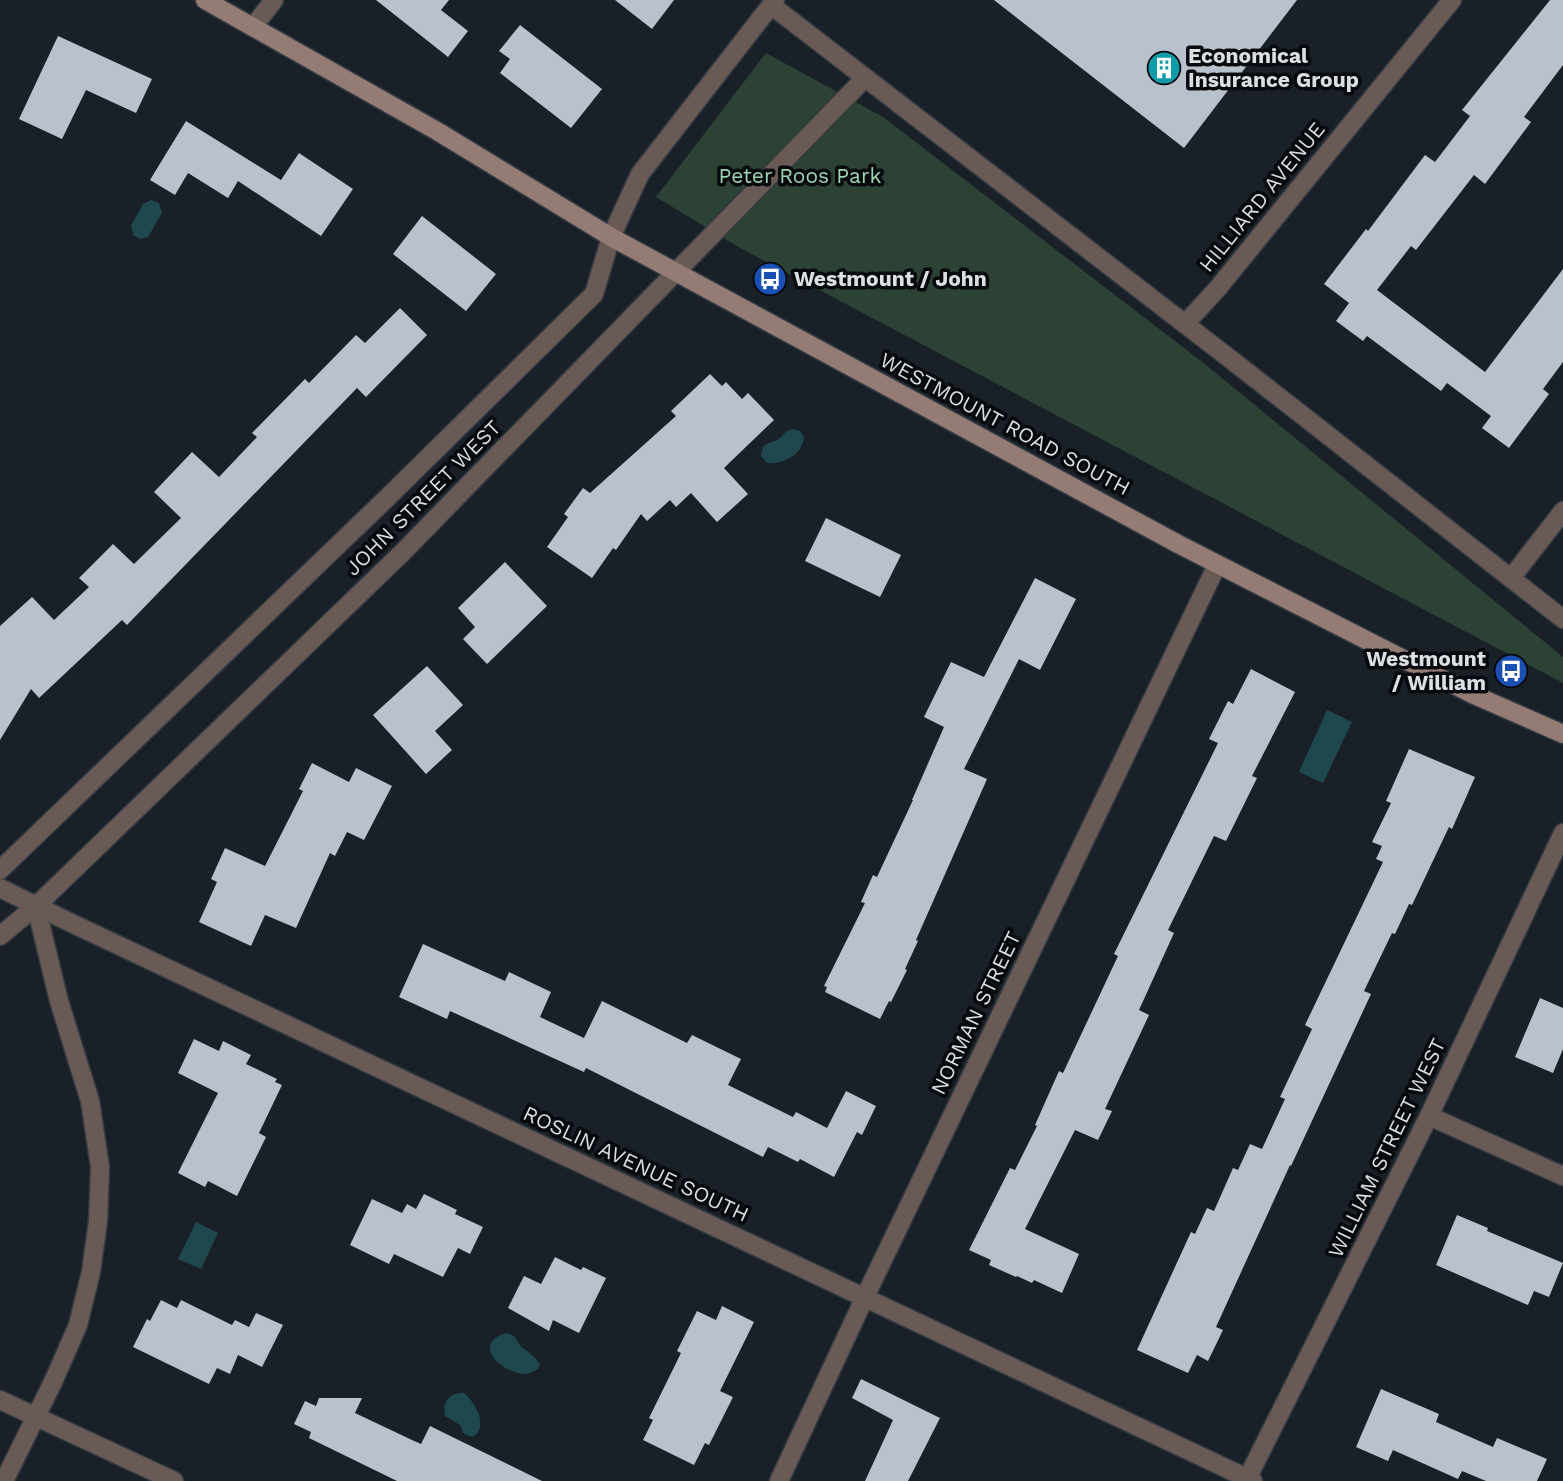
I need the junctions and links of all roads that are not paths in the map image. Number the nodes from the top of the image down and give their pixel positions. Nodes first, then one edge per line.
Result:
1 (205, 0) edge
2 (274, 0) edge
3 (1452, 0) edge
4 (773, 3) edge
5 (253, 27) junction
6 (865, 78) junction
7 (611, 237) junction
8 (675, 271) junction
9 (1185, 324) junction
10 (1563, 511) edge
11 (1217, 565) junction
12 (1511, 578) junction
13 (1563, 618) edge
14 (1563, 734) edge
15 (1563, 833) edge
16 (0, 870) edge
17 (0, 888) edge
18 (36, 906) junction
19 (0, 936) edge
20 (1429, 1116) junction
21 (1563, 1176) edge
22 (865, 1297) junction
23 (0, 1400) edge
24 (36, 1418) junction
25 (1249, 1480) edge
26 (4, 1481) edge
27 (174, 1481) edge
28 (779, 1481) edge

1 - 5 main road, WESTMOUNT ROAD SOUTH
2 - 5 street
3 - 9 street, HILLIARD AVENUE
4 - 6 street
4 - 7 street, JOHN STREET WEST
5 - 7 main road, WESTMOUNT ROAD SOUTH
6 - 8 street, JOHN STREET WEST
6 - 9 street
7 - 8 main road, WESTMOUNT ROAD SOUTH
7 - 16 street, JOHN STREET WEST
8 - 11 main road, WESTMOUNT ROAD SOUTH
8 - 18 street, JOHN STREET WEST
9 - 12 street
10 - 12 street
11 - 14 main road, WESTMOUNT ROAD SOUTH
11 - 22 street, NORMAN STREET
12 - 13 street
15 - 20 street, WILLIAM STREET WEST
17 - 18 street, ROSLIN AVENUE SOUTH
18 - 19 street, JOHN STREET WEST
18 - 22 street, ROSLIN AVENUE SOUTH
18 - 24 street
20 - 21 street
20 - 25 street, WILLIAM STREET WEST
22 - 25 street, ROSLIN AVENUE SOUTH
22 - 28 street, NORMAN STREET
23 - 24 street
24 - 26 street
24 - 27 street

